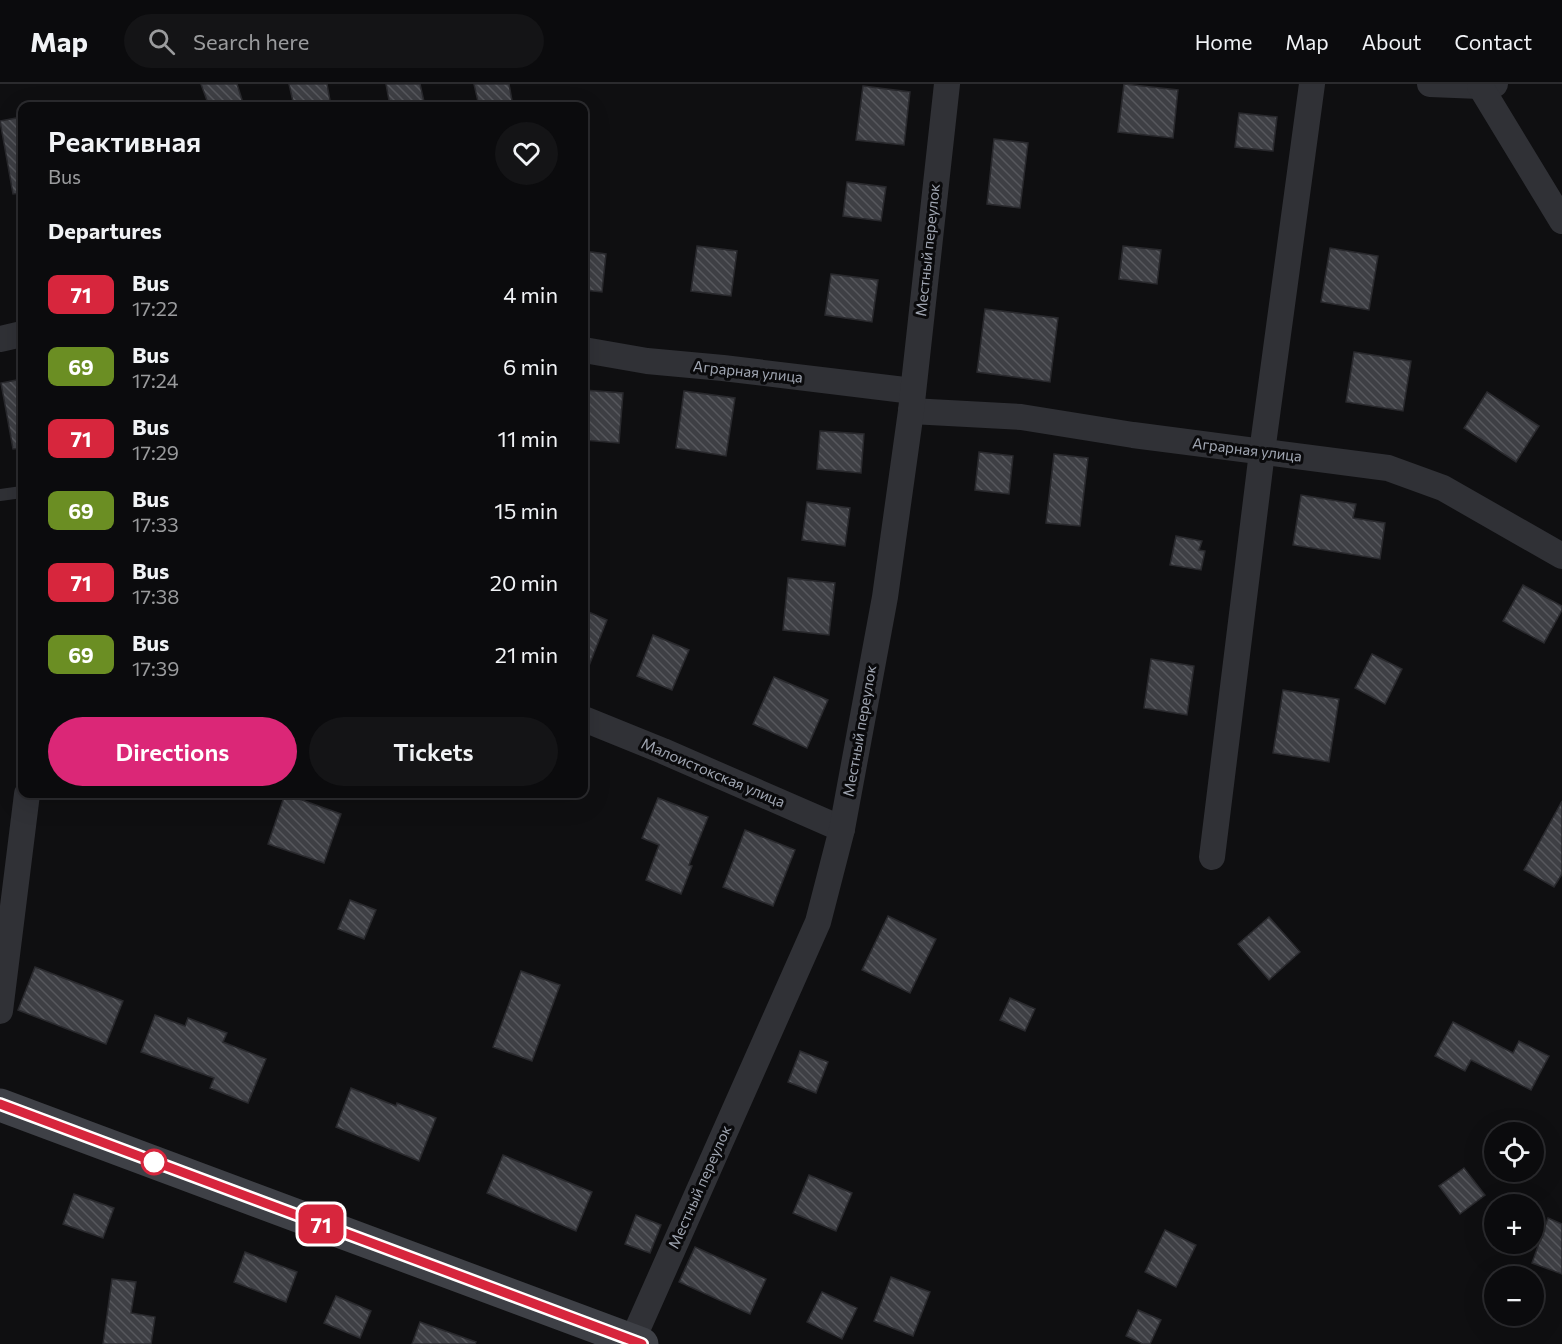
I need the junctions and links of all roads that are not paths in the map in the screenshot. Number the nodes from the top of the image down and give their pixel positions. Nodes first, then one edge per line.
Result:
1 (947, 84) edge
2 (1312, 84) edge
3 (1430, 84) edge
4 (1489, 85) edge
5 (1562, 221) edge
6 (18, 335) edge
7 (0, 339) edge
8 (588, 352) edge
9 (912, 401) junction
10 (1262, 452) junction
11 (18, 493) edge
12 (0, 495) edge
13 (1562, 556) edge
14 (588, 721) edge
15 (27, 798) edge
16 (842, 829) junction
17 (1212, 857) dead end
18 (0, 1011) edge
19 (0, 1104) edge
20 (638, 1342) edge

1 - 9 street, Местный переулок
2 - 10 street
3 - 4 street
4 - 5 street
6 - 7 street
8 - 9 street, Аграрная улица
9 - 10 street, Аграрная улица
9 - 16 street, Местный переулок
10 - 13 street, Аграрная улица
10 - 17 street
11 - 12 lane
14 - 16 street, Малоистокская улица
15 - 18 street
16 - 20 street, Местный переулок
19 - 20 main road

